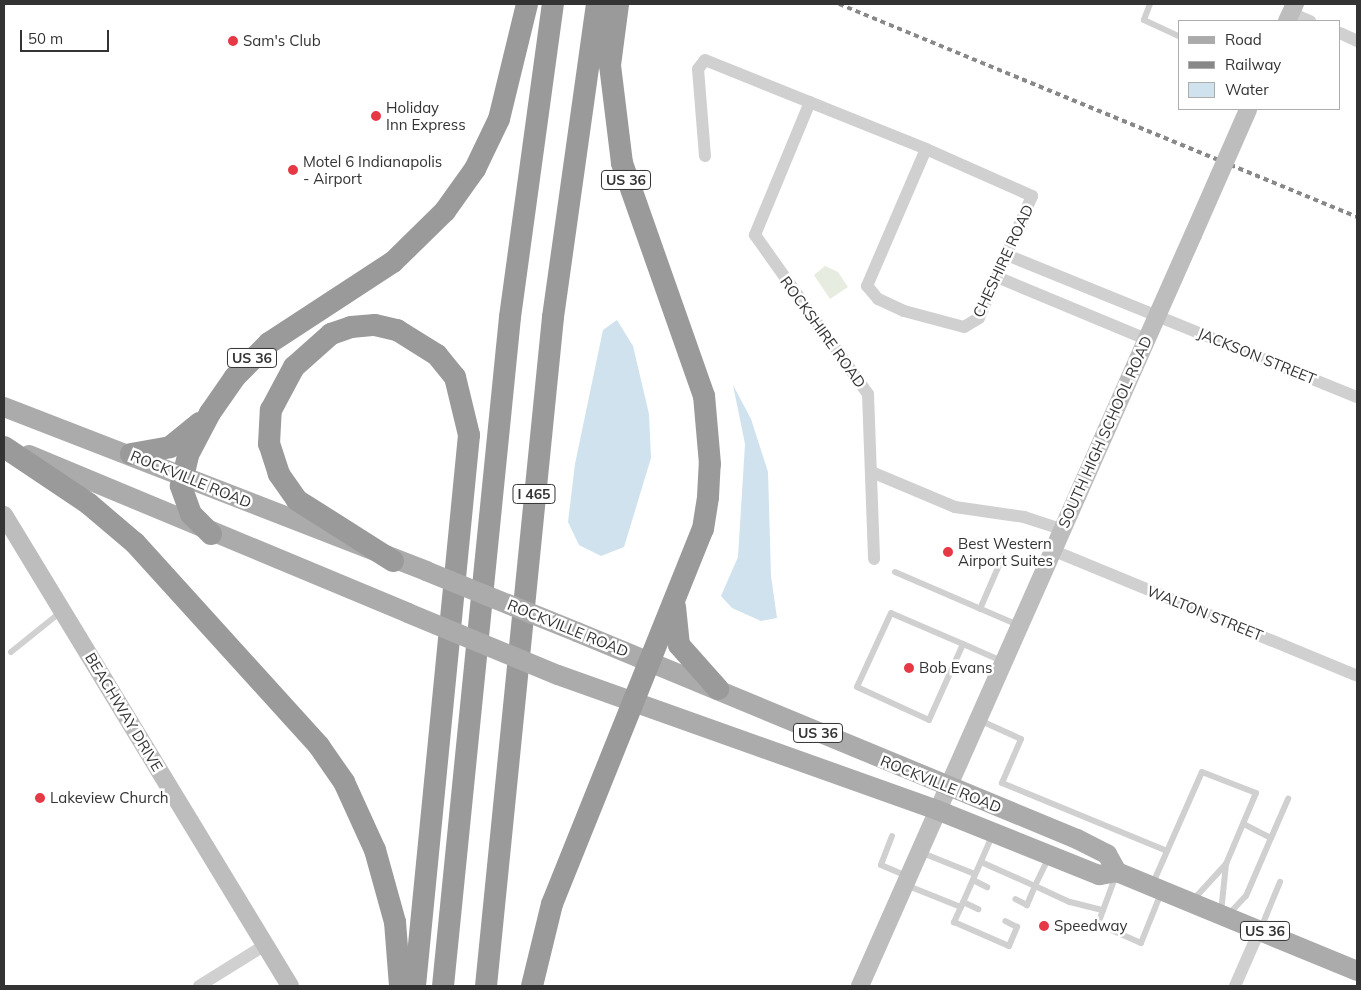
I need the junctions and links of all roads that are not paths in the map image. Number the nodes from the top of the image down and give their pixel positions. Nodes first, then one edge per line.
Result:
1 (527, 4) edge
2 (553, 4) edge
3 (597, 4) edge
4 (618, 4) edge
5 (1150, 4) edge
6 (1291, 13) edge
7 (1308, 20) edge
8 (1341, 34) edge
9 (1178, 36) edge
10 (1357, 41) edge
11 (810, 102) junction
12 (1248, 110) edge
13 (926, 148) junction
14 (705, 156) dead end
15 (1007, 255) junction
16 (997, 277) junction
17 (1157, 314) junction
18 (1146, 339) junction
19 (1357, 397) edge
20 (4, 407) edge
21 (210, 414) junction
22 (4, 446) edge
23 (131, 454) junction
24 (874, 473) junction
25 (182, 476) junction
26 (4, 515) edge
27 (1062, 529) junction
28 (211, 534) junction
29 (1052, 550) junction
30 (1003, 556) dead end
31 (874, 559) dead end
32 (393, 561) junction
33 (895, 572) dead end
34 (676, 593) junction
35 (980, 609) junction
36 (63, 610) junction
37 (1019, 626) junction
38 (962, 644) junction
39 (11, 652) dead end
40 (649, 661) junction
41 (1003, 662) junction
42 (1357, 676) edge
43 (718, 689) junction
44 (632, 702) junction
45 (977, 719) junction
46 (947, 786) junction
47 (1288, 799) dead end
48 (937, 810) junction
49 (1243, 824) junction
50 (993, 833) junction
51 (892, 836) dead end
52 (1271, 838) junction
53 (919, 851) junction
54 (1167, 851) junction
55 (1049, 856) junction
56 (981, 862) junction
57 (1226, 864) junction
58 (1117, 872) junction
59 (974, 877) junction
60 (906, 880) junction
61 (1280, 882) dead end
62 (1035, 886) junction
63 (988, 887) dead end
64 (1157, 887) junction
65 (1015, 899) dead end
66 (1193, 902) junction
67 (962, 905) junction
68 (978, 909) dead end
69 (1103, 910) junction
70 (1224, 915) junction
71 (1005, 921) dead end
72 (1260, 930) junction
73 (265, 945) junction
74 (1357, 971) edge
75 (199, 986) edge
76 (290, 986) edge
77 (400, 986) edge
78 (415, 986) edge
79 (443, 986) edge
80 (486, 986) edge
81 (532, 986) edge
82 (860, 986) edge
83 (1235, 986) edge

1 - 21 highway, US 36
2 - 79 highway, I 465
3 - 80 highway, I 465
4 - 34 highway, US 36
5 - 9 lane
6 - 7 street
8 - 10 street
11 - 13 street, CHESHIRE ROAD
11 - 14 street, CHESHIRE ROAD
11 - 24 street, ROCKSHIRE ROAD
12 - 17 street, SOUTH HIGH SCHOOL ROAD, bridge
13 - 15 street, CHESHIRE ROAD
13 - 16 street, CHESHIRE ROAD
15 - 16 street, CHESHIRE ROAD
15 - 17 street, JACKSON STREET
16 - 18 street
17 - 18 street, SOUTH HIGH SCHOOL ROAD
17 - 19 street, JACKSON STREET
18 - 27 street, SOUTH HIGH SCHOOL ROAD
20 - 23 main road, ROCKVILLE ROAD
21 - 23 highway
21 - 25 highway, US 36
22 - 28 main road, ROCKVILLE ROAD
22 - 77 highway
23 - 25 main road, ROCKVILLE ROAD
24 - 27 street
24 - 31 street, ROCKSHIRE ROAD
25 - 28 highway, US 36
25 - 32 main road, ROCKVILLE ROAD
26 - 36 street, BEACHWAY DRIVE
27 - 29 street, SOUTH HIGH SCHOOL ROAD
28 - 44 main road, ROCKVILLE ROAD / US 36, bridge
29 - 37 street, SOUTH HIGH SCHOOL ROAD
29 - 42 street, WALTON STREET
30 - 35 lane
32 - 40 main road, ROCKVILLE ROAD, bridge
32 - 78 highway
33 - 35 lane
34 - 40 highway
34 - 43 highway, US 36
35 - 37 lane
36 - 39 lane
36 - 73 street, BEACHWAY DRIVE
37 - 41 street, SOUTH HIGH SCHOOL ROAD
38 - 38 lane
38 - 41 lane
40 - 43 main road, ROCKVILLE ROAD
40 - 44 highway
41 - 45 street, SOUTH HIGH SCHOOL ROAD
43 - 46 main road, ROCKVILLE ROAD / US 36
44 - 48 main road, ROCKVILLE ROAD / US 36
44 - 81 highway
45 - 46 street, SOUTH HIGH SCHOOL ROAD
45 - 54 lane
46 - 48 street, SOUTH HIGH SCHOOL ROAD
46 - 58 main road, ROCKVILLE ROAD / US 36
47 - 52 lane
48 - 50 main road, ROCKVILLE ROAD / US 36
48 - 53 street, SOUTH HIGH SCHOOL ROAD
49 - 52 lane
49 - 54 lane
49 - 57 lane
50 - 55 main road, ROCKVILLE ROAD / US 36
50 - 56 lane
51 - 60 lane
52 - 70 lane
53 - 59 lane
53 - 60 street, SOUTH HIGH SCHOOL ROAD
54 - 64 lane
55 - 58 main road, ROCKVILLE ROAD / US 36
55 - 62 lane
56 - 59 lane
56 - 62 lane
57 - 66 lane
57 - 70 lane
58 - 64 main road, ROCKVILLE ROAD / US 36
58 - 69 lane
59 - 63 lane
59 - 67 lane
60 - 67 lane
60 - 82 street, SOUTH HIGH SCHOOL ROAD
61 - 72 lane
62 - 65 lane
62 - 69 lane
64 - 66 main road, ROCKVILLE ROAD / US 36
64 - 69 lane
66 - 70 main road, ROCKVILLE ROAD / US 36
67 - 68 lane
67 - 71 lane
70 - 72 main road, ROCKVILLE ROAD / US 36
72 - 74 main road, ROCKVILLE ROAD / US 36
72 - 83 street
73 - 75 street
73 - 76 street, BEACHWAY DRIVE

